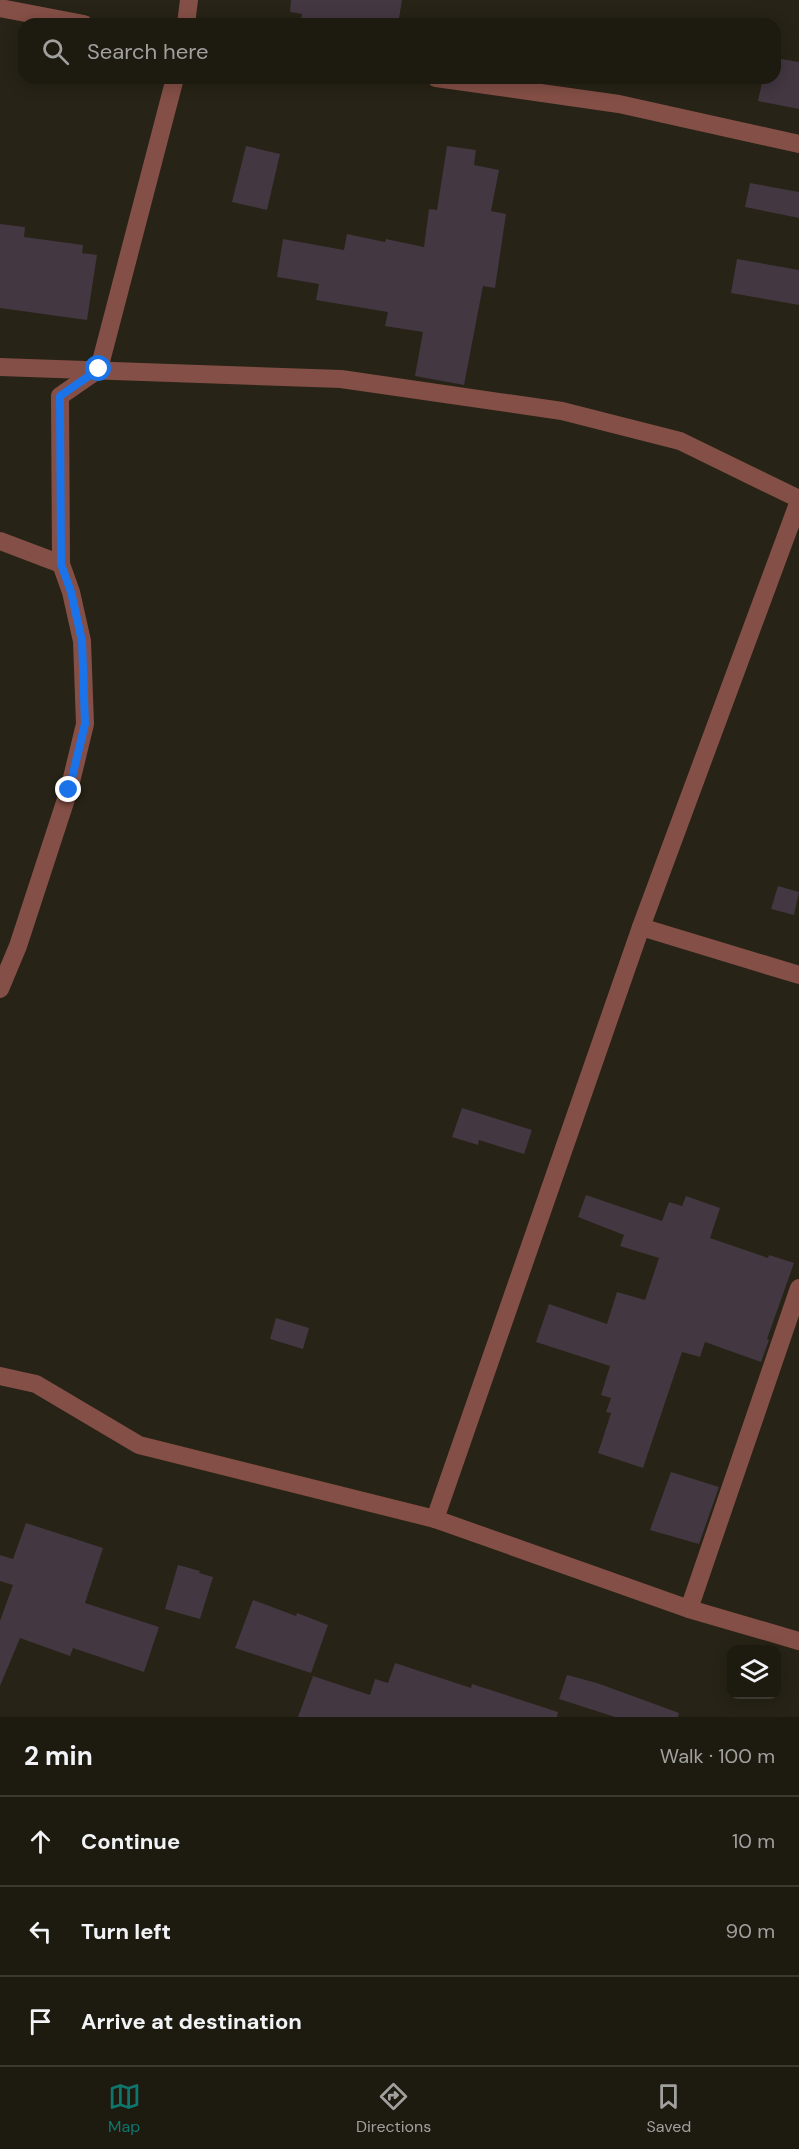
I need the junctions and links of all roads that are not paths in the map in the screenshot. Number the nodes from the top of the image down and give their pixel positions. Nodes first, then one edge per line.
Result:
1 (189, 0) edge
2 (0, 8) edge
3 (52, 18) edge
4 (187, 18) edge
5 (173, 84) edge
6 (478, 84) edge
7 (799, 144) edge
8 (0, 367) edge
9 (99, 369) junction
10 (799, 500) edge
11 (0, 541) edge
12 (61, 564) junction
13 (641, 927) junction
14 (9, 943) edge
15 (799, 975) edge
16 (0, 989) edge
17 (799, 1288) edge
18 (0, 1376) edge
19 (435, 1519) junction
20 (689, 1609) junction
21 (799, 1641) edge

1 - 4 street
2 - 3 street
5 - 9 street
6 - 7 street
8 - 9 street
9 - 10 street
9 - 12 street
10 - 13 street
11 - 12 street
12 - 14 street
13 - 15 street
13 - 19 street
14 - 16 street
17 - 20 street
18 - 19 street
19 - 20 street
20 - 21 street

